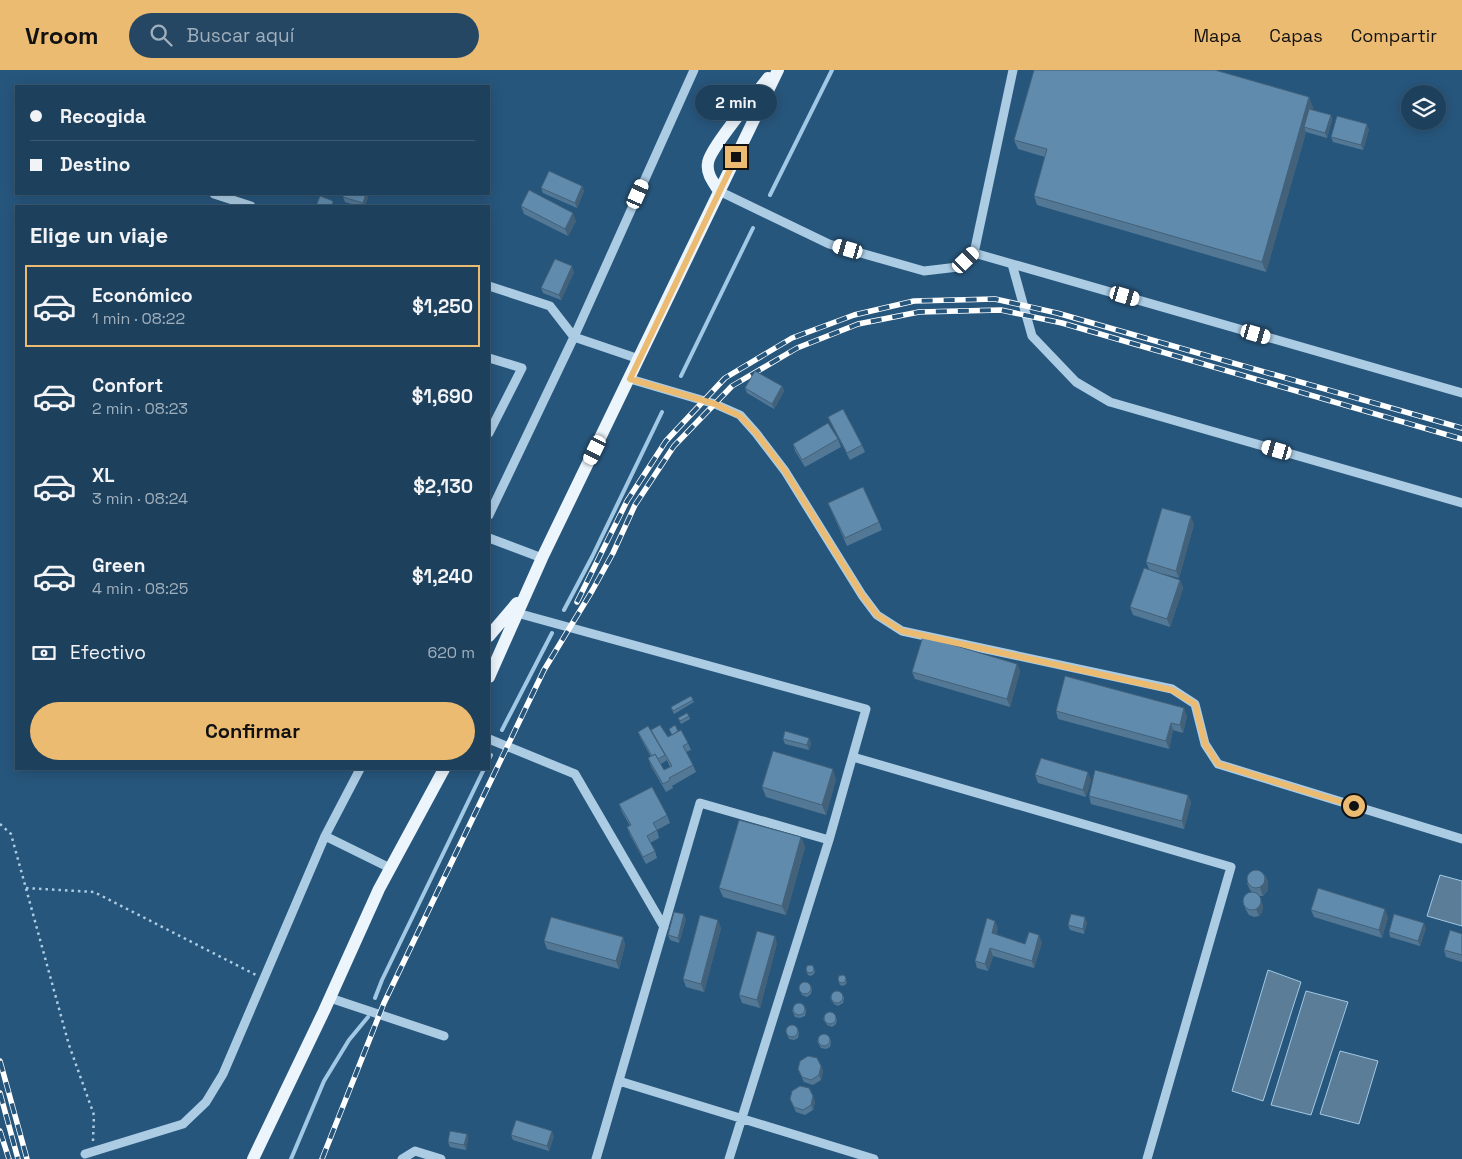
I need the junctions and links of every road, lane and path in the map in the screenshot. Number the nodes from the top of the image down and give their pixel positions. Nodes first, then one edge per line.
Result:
1 (694, 70) edge
2 (774, 70) edge
3 (778, 70) edge
4 (1013, 70) edge
5 (719, 191) junction
6 (217, 195) edge
7 (248, 205) edge
8 (974, 253) junction
9 (1012, 264) junction
10 (490, 286) edge
11 (574, 337) junction
12 (490, 358) edge
13 (639, 359) junction
14 (630, 379) junction
15 (1462, 393) edge
16 (490, 431) edge
17 (1462, 503) edge
18 (490, 513) edge
19 (490, 538) edge
20 (542, 558) junction
21 (527, 592) junction
22 (517, 613) junction
23 (490, 635) edge
24 (490, 675) edge
25 (490, 739) edge
26 (853, 757) junction
27 (359, 770) edge
28 (443, 770) edge
29 (0, 824) edge
30 (325, 836) junction
31 (1462, 839) edge
32 (829, 840) junction
33 (390, 868) junction
34 (26, 888) junction
35 (664, 927) junction
36 (264, 979) junction
37 (330, 998) junction
38 (444, 1036) dead end
39 (619, 1081) junction
40 (742, 1119) junction
41 (85, 1154) joint
42 (253, 1159) edge
43 (402, 1159) edge
44 (441, 1159) edge
45 (596, 1159) edge
46 (729, 1159) edge
47 (874, 1159) edge
48 (1147, 1159) edge

1 - 11 lane
2 - 5 main road
3 - 5 main road
4 - 8 lane
5 - 8 lane
5 - 13 main road
6 - 7 lane
8 - 9 lane
9 - 15 lane
9 - 17 lane
10 - 11 lane
11 - 13 lane
11 - 18 lane
12 - 16 lane
13 - 14 main road
14 - 20 main road
14 - 31 lane
19 - 20 lane
20 - 21 main road
21 - 22 main road
21 - 23 main road
22 - 24 main road
22 - 26 lane
25 - 35 lane
26 - 32 lane
26 - 48 lane
27 - 30 lane
28 - 33 main road
29 - 34 path
30 - 33 lane
30 - 36 lane
32 - 35 lane
32 - 40 lane
33 - 37 main road
34 - 36 path
34 - 41 path
35 - 39 lane
36 - 41 lane
37 - 38 lane
37 - 42 main road
39 - 40 lane
39 - 45 lane
40 - 46 lane
40 - 47 lane
43 - 44 lane

